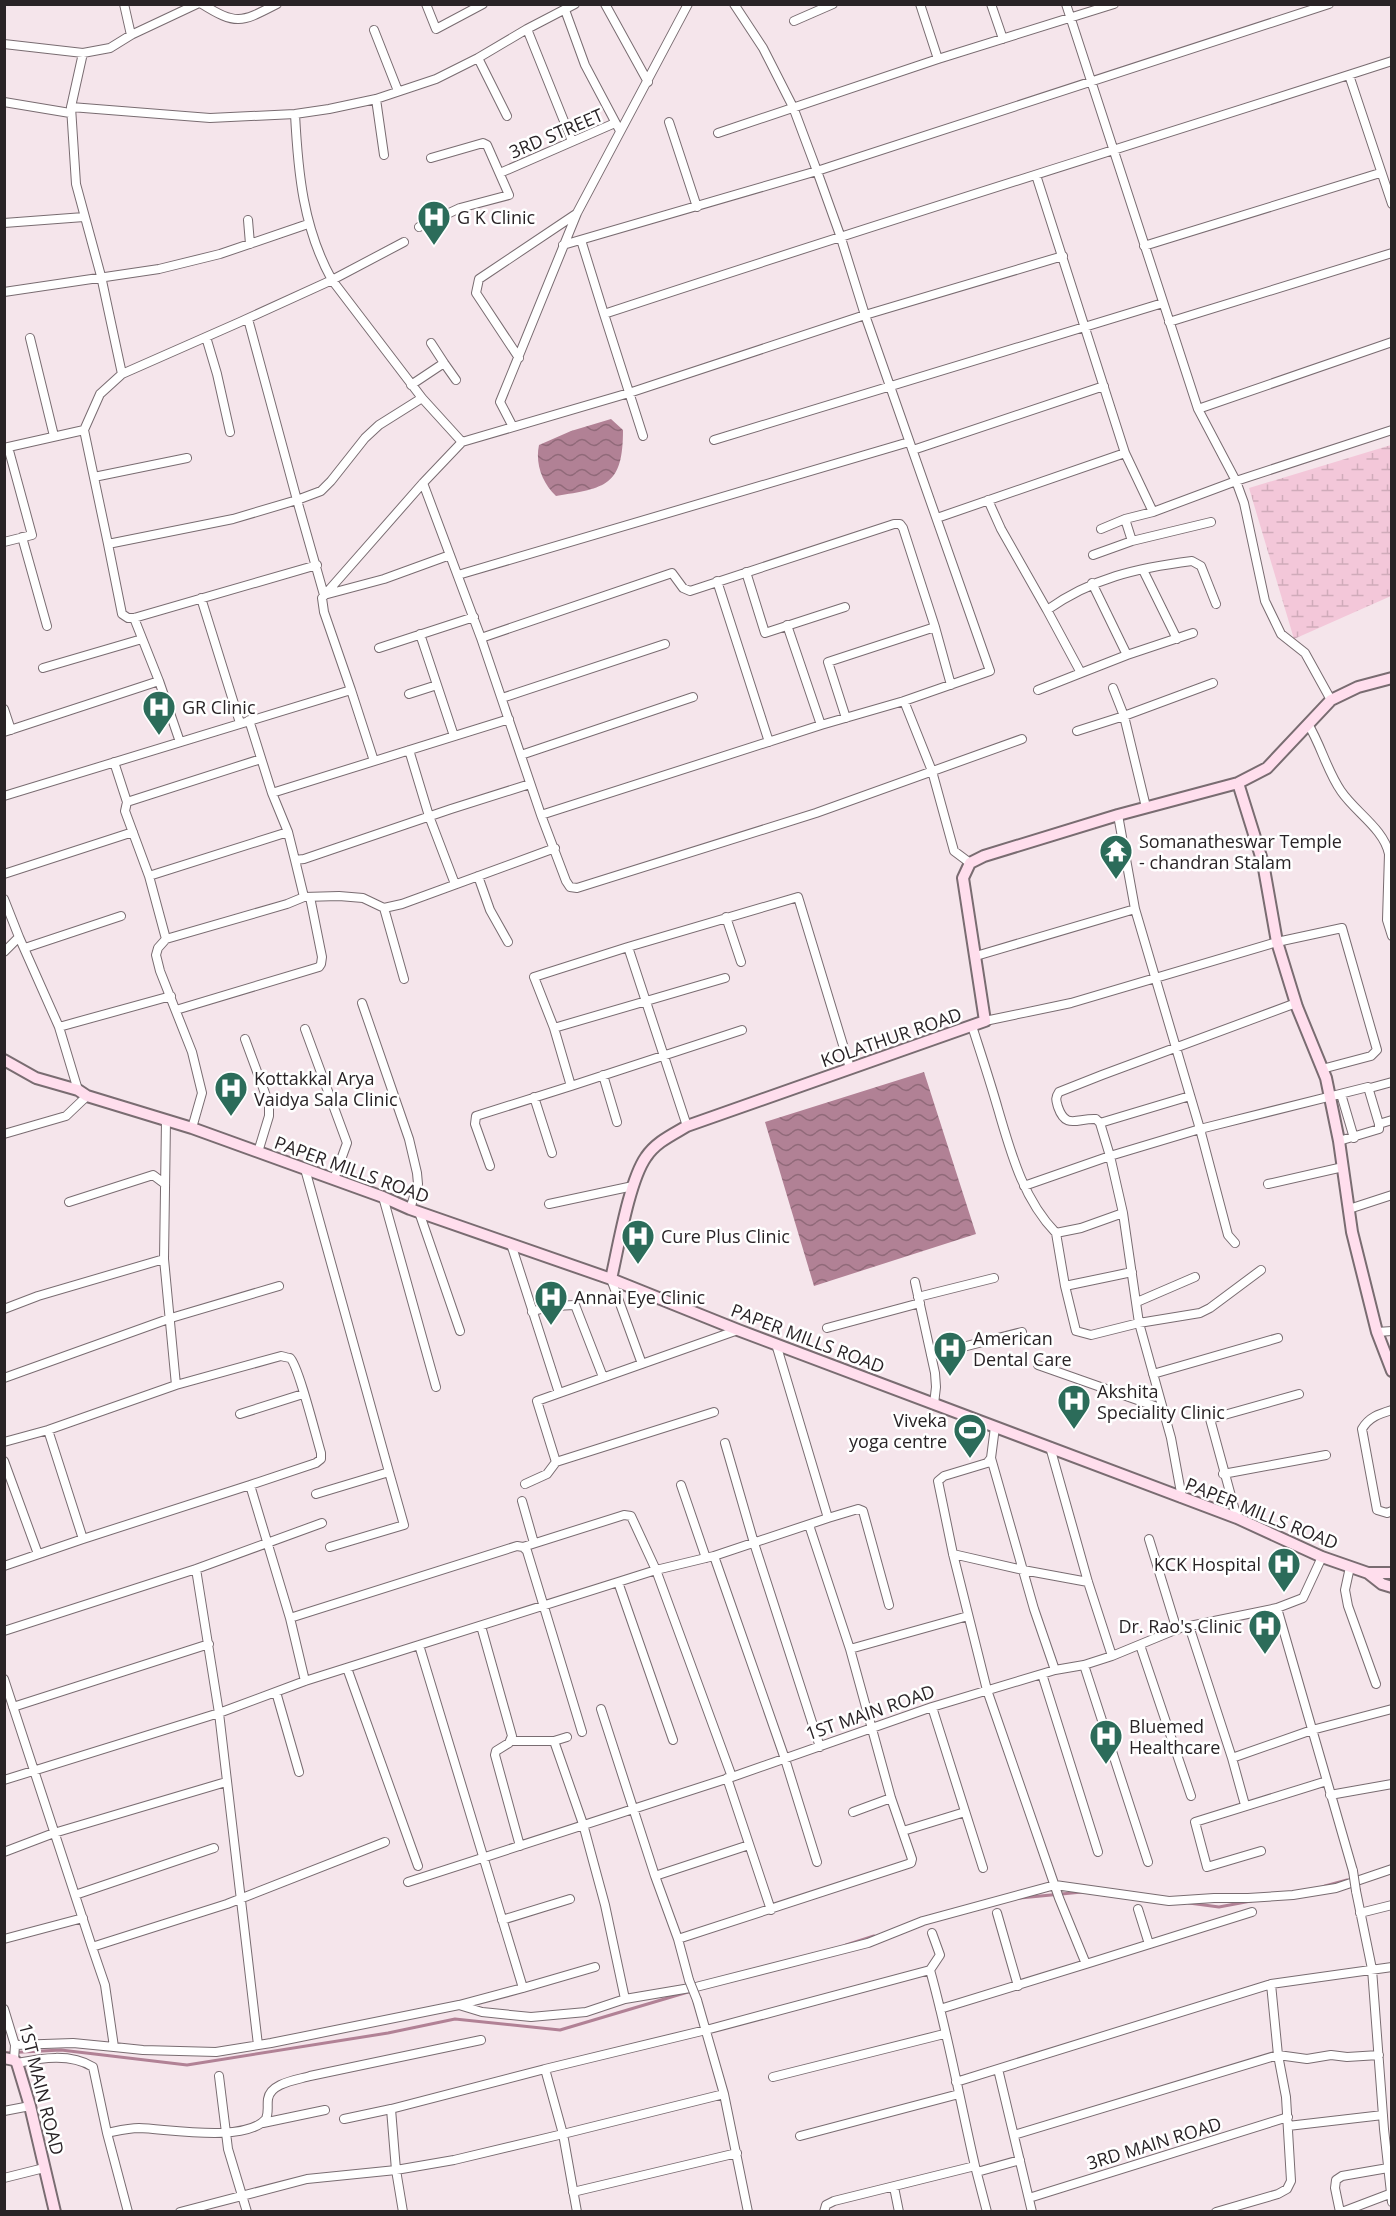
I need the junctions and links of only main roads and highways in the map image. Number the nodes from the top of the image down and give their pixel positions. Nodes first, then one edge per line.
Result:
1 (1392, 678) edge
2 (1238, 783) junction
3 (4, 1060) edge
4 (611, 1279) junction
5 (1392, 1371) edge
6 (1368, 1573) junction
7 (1392, 1573) edge
8 (1392, 1587) edge
9 (13, 2055) edge
10 (55, 2211) edge

1 - 2 main road
2 - 4 main road, KOLATHUR ROAD
2 - 5 main road
3 - 4 main road, PAPER MILLS ROAD
4 - 6 main road, PAPER MILLS ROAD
6 - 7 main road
6 - 8 main road, PAPER MILLS ROAD
9 - 10 main road, 1ST MAIN ROAD

